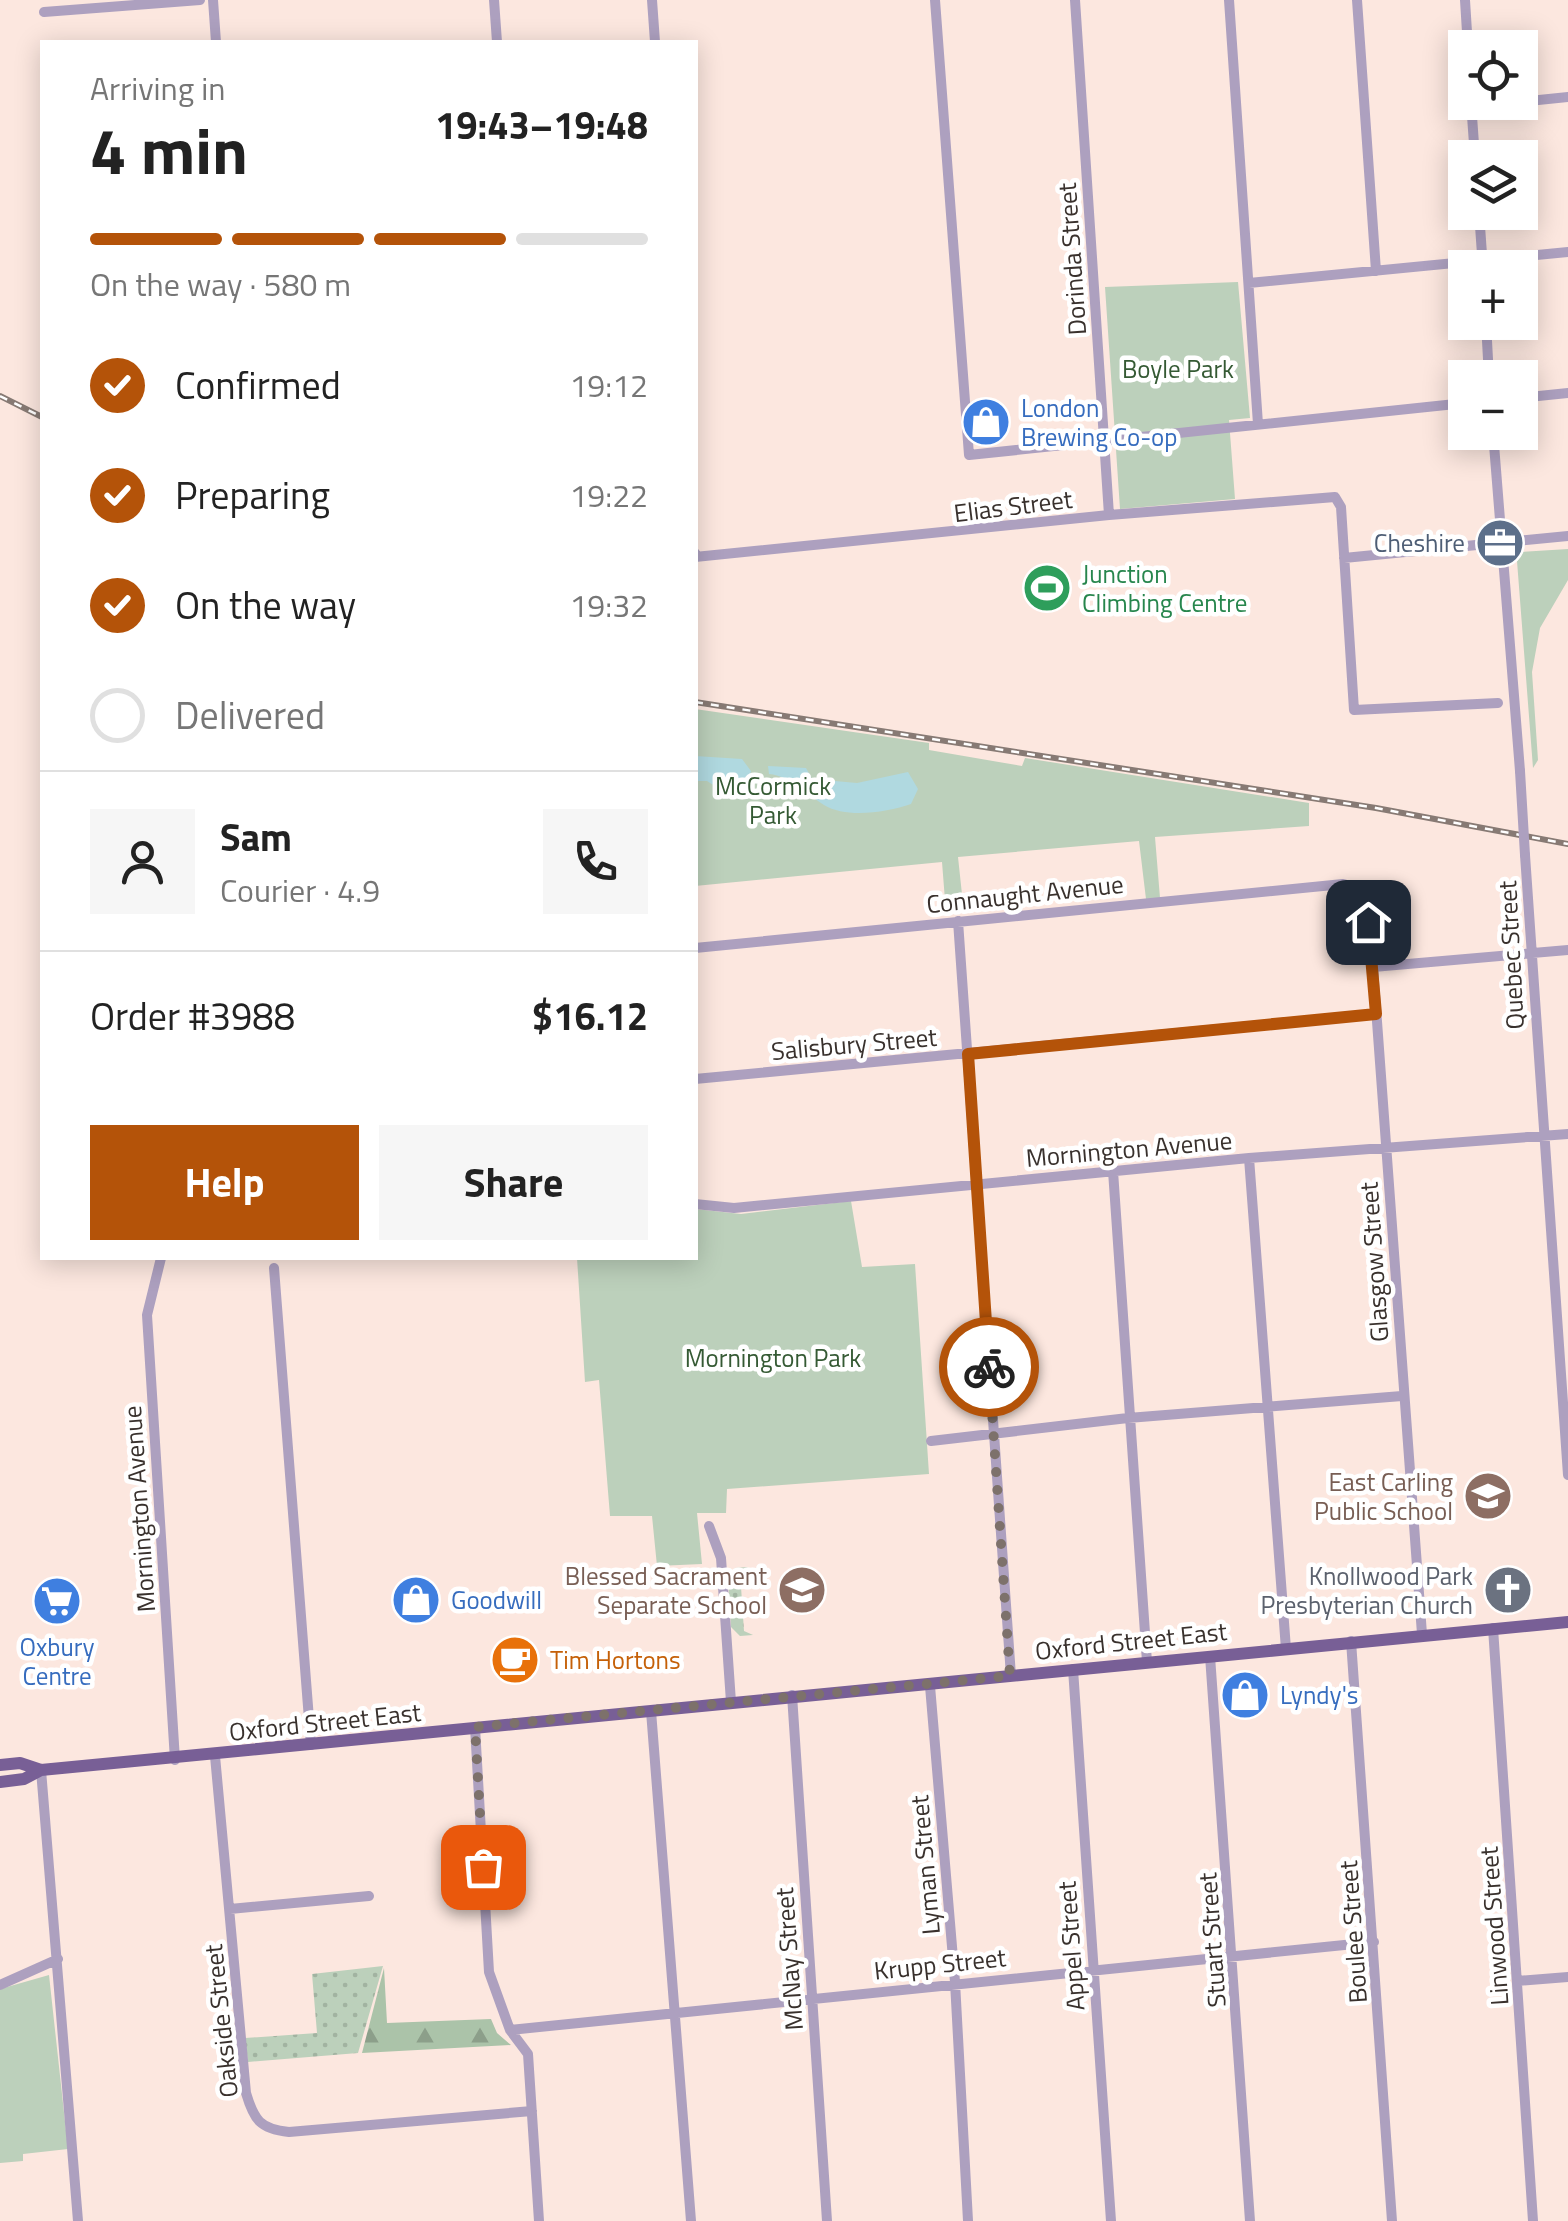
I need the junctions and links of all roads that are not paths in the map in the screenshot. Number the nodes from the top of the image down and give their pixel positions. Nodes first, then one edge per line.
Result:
1 (200, 0) edge
2 (212, 0) edge
3 (494, 0) edge
4 (652, 0) edge
5 (935, 0) edge
6 (1075, 0) edge
7 (1230, 0) edge
8 (1357, 0) edge
9 (1465, 0) edge
10 (44, 12) dead end
11 (1467, 30) edge
12 (216, 40) edge
13 (496, 40) edge
14 (655, 40) edge
15 (1568, 97) edge
16 (1538, 100) edge
17 (1568, 252) edge
18 (1538, 256) edge
19 (1448, 266) edge
20 (1376, 270) junction
21 (1249, 283) junction
22 (1568, 393) edge
23 (1538, 396) edge
24 (1448, 405) edge
25 (1258, 424) junction
26 (1104, 441) junction
27 (1494, 450) edge
28 (1110, 515) junction
29 (1568, 536) edge
30 (1500, 543) junction
31 (698, 555) edge
32 (1344, 558) junction
33 (1498, 704) dead end
34 (1359, 888) joint
35 (958, 921) junction
36 (698, 948) edge
37 (1568, 950) edge
38 (1530, 953) junction
39 (1373, 968) junction
40 (1376, 1014) junction
41 (968, 1054) junction
42 (698, 1079) edge
43 (1568, 1134) edge
44 (1542, 1136) junction
45 (1386, 1147) junction
46 (1249, 1158) junction
47 (1112, 1170) junction
48 (977, 1184) junction
49 (698, 1204) edge
50 (161, 1260) edge
51 (274, 1268) dead end
52 (1402, 1396) junction
53 (1265, 1407) junction
54 (1128, 1418) junction
55 (994, 1432) junction
56 (931, 1440) dead end
57 (1568, 1475) edge
58 (709, 1526) dead end
59 (1568, 1622) edge
60 (1494, 1628) junction
61 (1422, 1634) junction
62 (1351, 1641) junction
63 (1286, 1649) junction
64 (1210, 1656) junction
65 (1147, 1662) junction
66 (1073, 1669) junction
67 (1010, 1676) junction
68 (930, 1686) junction
69 (792, 1695) junction
70 (732, 1702) junction
71 (652, 1711) junction
72 (475, 1727) junction
73 (311, 1745) junction
74 (216, 1756) junction
75 (175, 1760) junction
76 (0, 1765) edge
77 (41, 1770) junction
78 (0, 1782) edge
79 (368, 1896) dead end
80 (230, 1908) junction
81 (1374, 1942) junction
82 (1234, 1954) junction
83 (58, 1959) junction
84 (1092, 1970) junction
85 (1568, 1977) edge
86 (1517, 1981) junction
87 (955, 1982) junction
88 (0, 1984) edge
89 (811, 1997) junction
90 (675, 2011) junction
91 (510, 2030) junction
92 (532, 2112) junction
93 (78, 2221) edge
94 (539, 2221) edge
95 (691, 2221) edge
96 (827, 2221) edge
97 (968, 2221) edge
98 (1111, 2221) edge
99 (1250, 2221) edge
100 (1392, 2221) edge
101 (1533, 2221) edge

1 - 10 street
2 - 12 street
3 - 13 street
4 - 14 street
5 - 26 street
6 - 26 street, Dorinda Street
7 - 21 street
8 - 20 street
9 - 11 street
15 - 16 street
17 - 18 street
19 - 20 street
20 - 21 street
21 - 25 street
22 - 23 street
24 - 25 street
25 - 26 street
26 - 28 street, Dorinda Street
27 - 30 street, Quebec Street
28 - 31 street, Elias Street
28 - 32 street, Elias Street
29 - 30 street
30 - 32 street
30 - 38 street, Quebec Street, bridge
32 - 33 street
34 - 35 street, Connaught Avenue
34 - 39 street, Glasgow Street
35 - 36 street, Connaught Avenue
35 - 41 street
37 - 38 street
38 - 39 street
38 - 44 street, Quebec Street
39 - 40 street, Glasgow Street
40 - 41 street, Salisbury Street
40 - 45 street, Glasgow Street
41 - 42 street, Salisbury Street
41 - 48 street
43 - 44 street, Mornington Avenue
44 - 45 street, Mornington Avenue
44 - 57 street, Quebec Street
45 - 46 street, Mornington Avenue
45 - 52 street, Glasgow Street
46 - 47 street, Mornington Avenue
46 - 53 street
47 - 48 street, Mornington Avenue
47 - 54 street
48 - 49 street, Mornington Avenue
48 - 55 street
50 - 75 street, Mornington Avenue
51 - 73 street
52 - 53 street
52 - 61 street, Glasgow Street
53 - 54 street
53 - 63 street
54 - 55 street
54 - 65 street
55 - 56 street
55 - 67 street
58 - 70 street
59 - 60 main road, Oxford Street East
60 - 61 main road, Oxford Street East
60 - 86 street, Linwood Street
61 - 62 main road, Oxford Street East
62 - 63 main road, Oxford Street East
62 - 81 street, Boulee Street
63 - 64 main road, Oxford Street East
64 - 65 main road, Oxford Street East
64 - 82 street, Stuart Street
65 - 66 main road, Oxford Street East
66 - 67 main road, Oxford Street East
66 - 84 street, Appel Street
67 - 68 main road, Oxford Street East
68 - 69 main road, Oxford Street East
68 - 87 street, Lyman Street
69 - 70 main road, Oxford Street East
69 - 89 street, McNay Street
70 - 71 main road, Oxford Street East
71 - 72 main road, Oxford Street East
71 - 90 street
72 - 73 main road, Oxford Street East
72 - 91 street
73 - 74 main road, Oxford Street East
74 - 75 main road, Oxford Street East
74 - 80 street, Oakside Street
75 - 77 main road, Oxford Street East
76 - 77 main road, Oxford Street East
77 - 78 main road, Oxford Street East
77 - 83 street
79 - 80 street
80 - 92 street, Oakside Street
81 - 82 street, Krupp Street
81 - 100 street, Boulee Street
82 - 84 street, Krupp Street
82 - 99 street, Stuart Street
83 - 88 street
83 - 93 street
84 - 87 street, Krupp Street
84 - 98 street, Appel Street
85 - 86 street
86 - 101 street, Linwood Street
87 - 89 street, Krupp Street
87 - 97 street, Lyman Street
89 - 90 street, Krupp Street
89 - 96 street, McNay Street
90 - 91 street, Krupp Street
90 - 95 street
91 - 92 street
92 - 94 street

